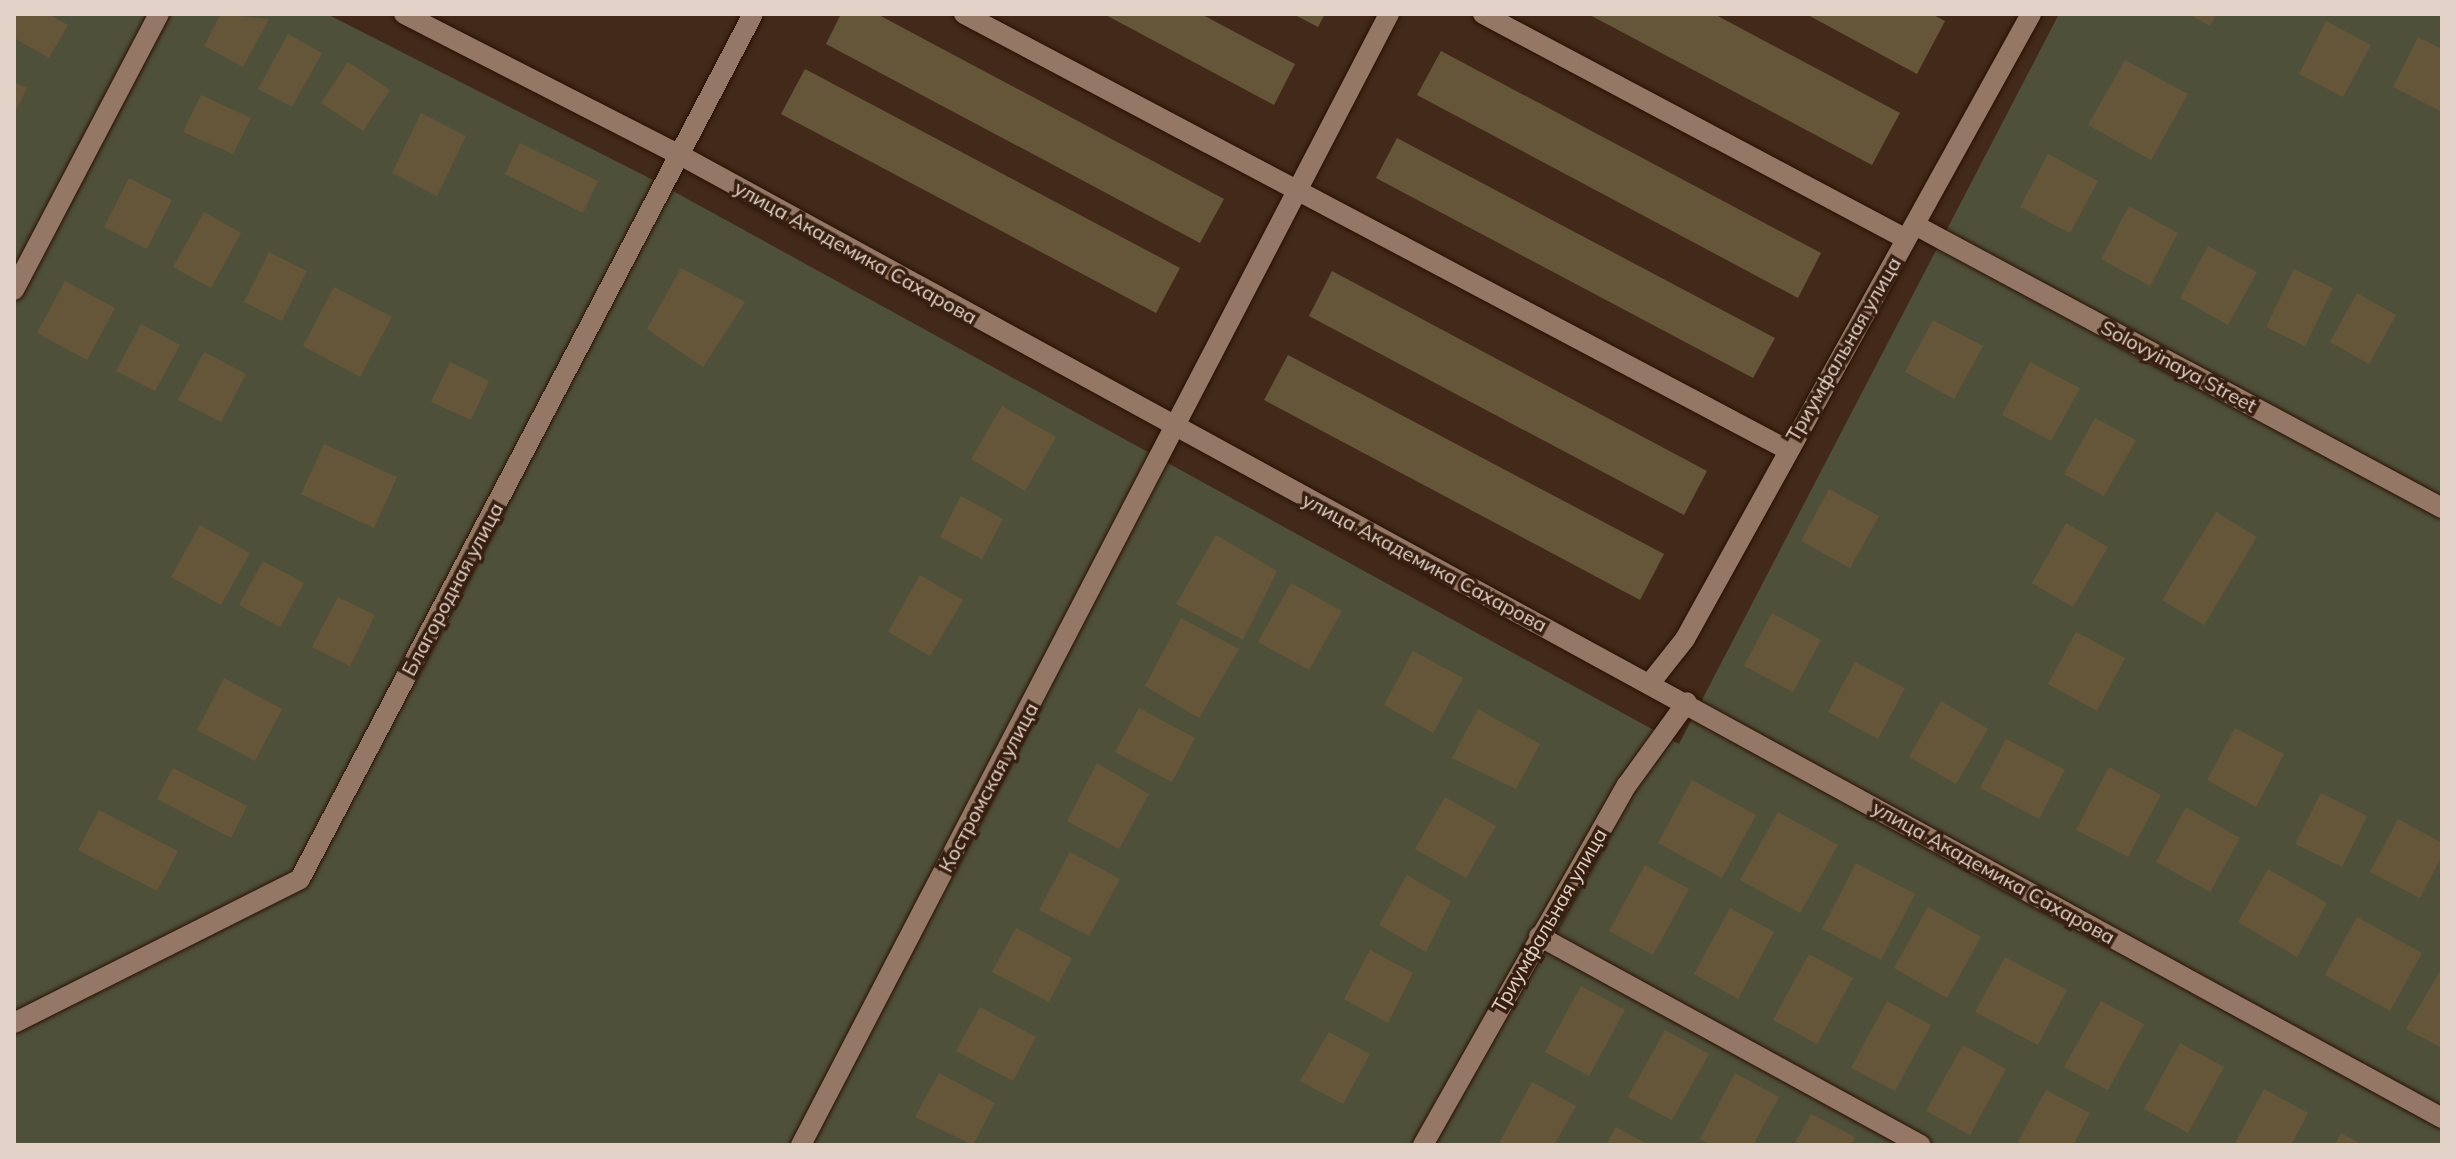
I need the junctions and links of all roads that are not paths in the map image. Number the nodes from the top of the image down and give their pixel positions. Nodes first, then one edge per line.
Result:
1 (159, 14) edge
2 (404, 14) edge
3 (753, 14) edge
4 (964, 14) edge
5 (1389, 14) edge
6 (1483, 14) edge
7 (2031, 14) edge
8 (428, 20) edge
9 (680, 155) junction
10 (1296, 186) junction
11 (1910, 232) junction
12 (14, 290) edge
13 (1176, 429) junction
14 (1786, 449) junction
15 (2442, 508) edge
16 (1651, 682) junction
17 (1687, 702) junction
18 (1539, 936) junction
19 (14, 1023) edge
20 (2442, 1118) edge
21 (801, 1145) edge
22 (1423, 1145) edge
23 (1921, 1145) edge

1 - 12 street
2 - 8 street, улица Академика Сахарова
3 - 9 street, Благородная улица
4 - 10 street
5 - 10 street, Костромская улица
6 - 11 street, Solovyinaya Street
7 - 11 street, Триумфальная улица
8 - 9 street, улица Академика Сахарова
9 - 13 street, улица Академика Сахарова
9 - 19 street, Благородная улица
10 - 13 street, Костромская улица
10 - 14 street
11 - 14 street, Триумфальная улица
11 - 15 street, Solovyinaya Street
13 - 16 street, улица Академика Сахарова
13 - 21 street, Костромская улица
14 - 16 street, Триумфальная улица
16 - 17 street, улица Академика Сахарова
17 - 18 street, Триумфальная улица
17 - 20 street, улица Академика Сахарова
18 - 22 street, Триумфальная улица
18 - 23 street

